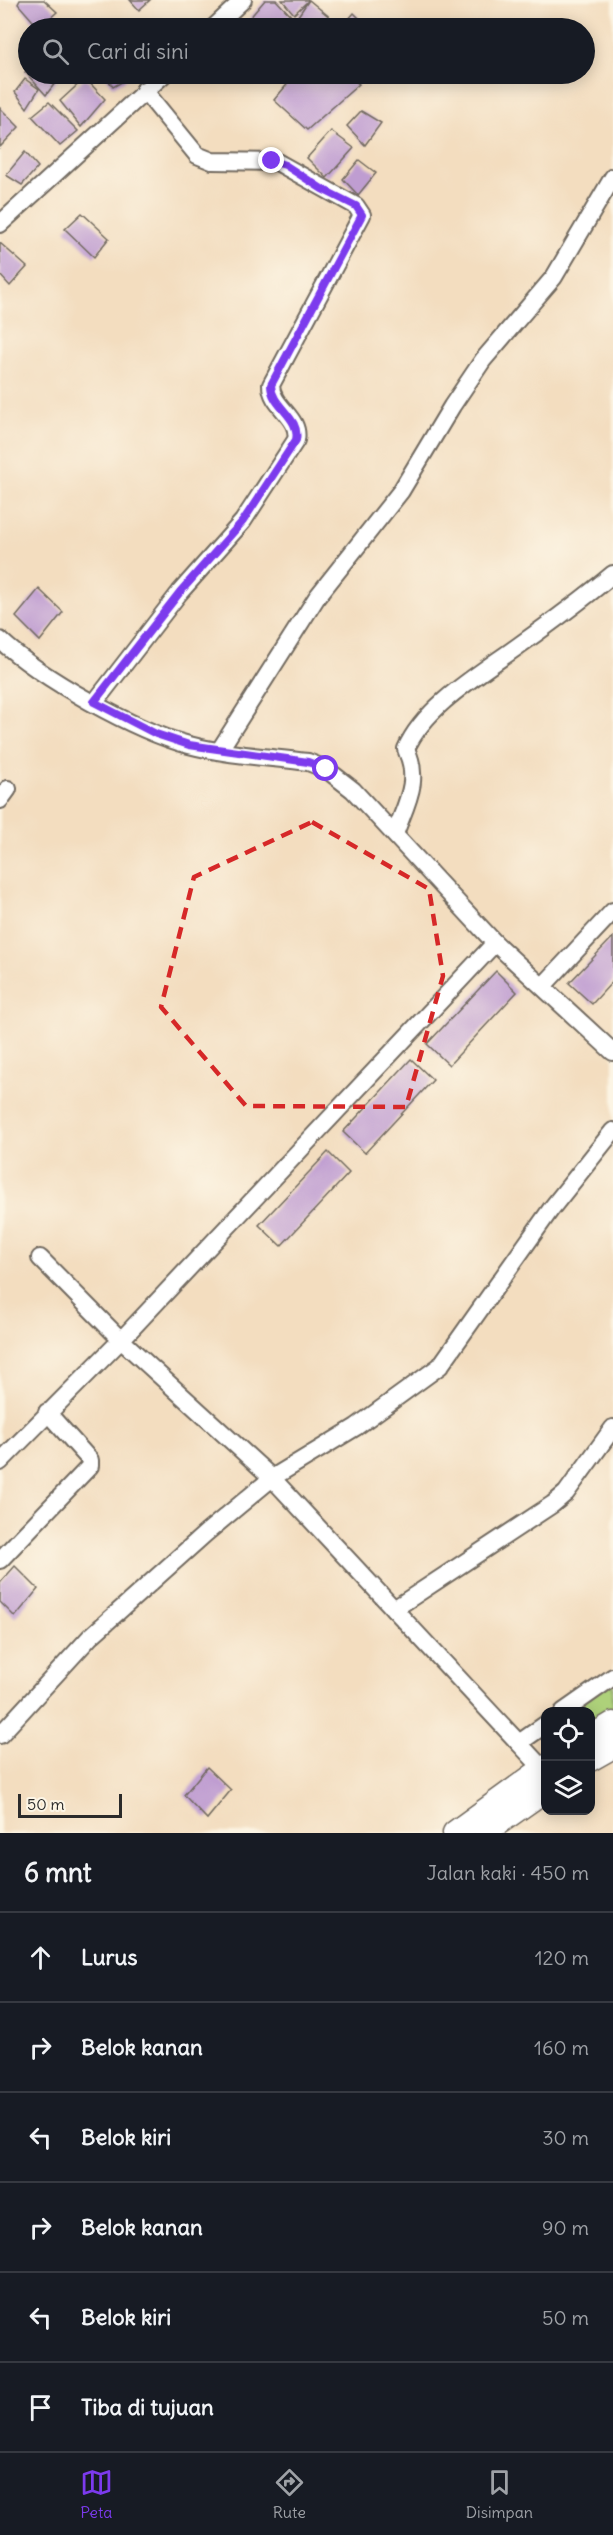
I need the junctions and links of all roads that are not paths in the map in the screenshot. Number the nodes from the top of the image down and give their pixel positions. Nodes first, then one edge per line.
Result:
1 (243, 0) edge
2 (224, 18) edge
3 (152, 84) edge
4 (144, 90) junction
5 (613, 177) edge
6 (0, 224) edge
7 (613, 574) edge
8 (0, 640) edge
9 (94, 702) junction
10 (219, 751) junction
11 (395, 834) junction
12 (613, 911) edge
13 (495, 943) junction
14 (543, 986) junction
15 (613, 1052) edge
16 (613, 1131) edge
17 (40, 1258) dead end
18 (121, 1340) junction
19 (47, 1412) junction
20 (613, 1428) edge
21 (0, 1462) edge
22 (272, 1478) junction
23 (0, 1560) edge
24 (394, 1609) junction
25 (613, 1677) edge
26 (570, 1707) edge
27 (541, 1728) edge
28 (607, 1735) edge
29 (0, 1736) edge
30 (519, 1743) junction
31 (595, 1753) edge
32 (541, 1770) edge
33 (541, 1778) edge
34 (541, 1779) edge
35 (455, 1833) edge
36 (483, 1833) edge

1 - 2 street
3 - 4 street
4 - 6 street
4 - 9 street
5 - 10 street
7 - 11 street
8 - 9 street
9 - 10 street
10 - 11 street
11 - 13 street
12 - 14 street
13 - 14 street
13 - 18 street
14 - 15 street
16 - 22 street
17 - 18 street
18 - 19 street
18 - 22 street
19 - 21 street
19 - 23 street
20 - 24 street
22 - 24 street
22 - 29 street
24 - 30 street
25 - 26 street
27 - 30 street
28 - 31 main road
30 - 32 street
33 - 35 main road
34 - 36 main road

